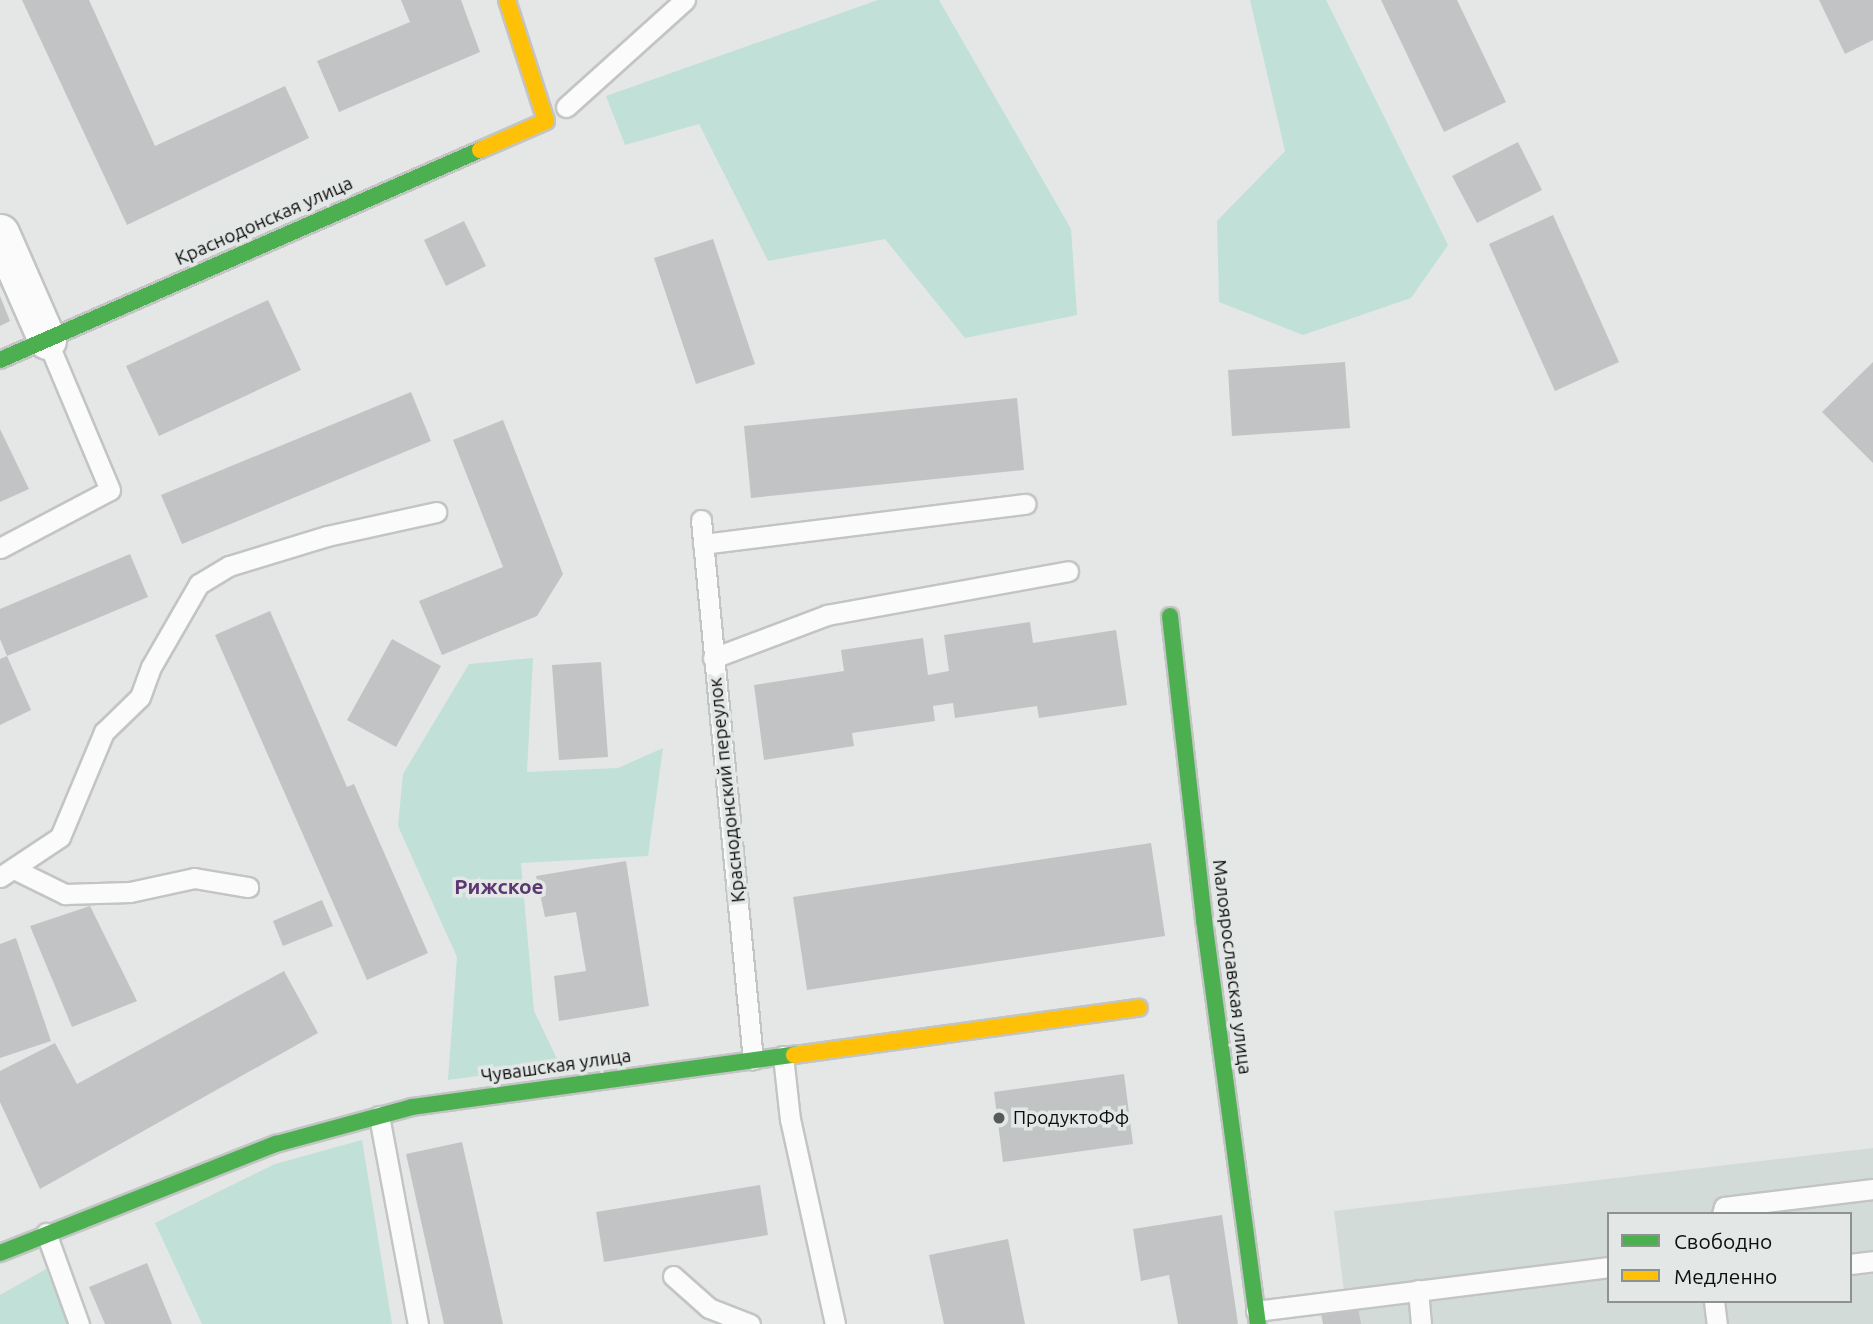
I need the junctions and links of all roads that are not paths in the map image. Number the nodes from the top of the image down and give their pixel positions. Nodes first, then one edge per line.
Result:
1 (507, 0) edge
2 (685, 0) edge
3 (566, 107) dead end
4 (0, 233) edge
5 (47, 340) junction
6 (0, 360) edge
7 (1026, 504) dead end
8 (436, 512) dead end
9 (701, 520) dead end
10 (703, 544) junction
11 (0, 548) edge
12 (1068, 571) dead end
13 (1170, 616) dead end
14 (713, 658) junction
15 (8, 874) edge
16 (248, 887) dead end
17 (1139, 1007) dead end
18 (783, 1056) junction
19 (753, 1060) junction
20 (379, 1116) junction
21 (1873, 1189) edge
22 (1723, 1212) edge
23 (47, 1233) junction
24 (0, 1253) edge
25 (1873, 1261) edge
26 (1852, 1265) edge
27 (1607, 1267) edge
28 (673, 1276) dead end
29 (1418, 1290) junction
30 (1714, 1303) edge
31 (1257, 1317) edge
32 (79, 1324) edge
33 (418, 1324) edge
34 (750, 1324) edge
35 (835, 1324) edge
36 (1421, 1324) edge
37 (1717, 1324) edge

1 - 5 street, Краснодонская улица
2 - 3 lane
4 - 5 street
5 - 6 street, Краснодонская улица
5 - 11 lane
7 - 10 lane
8 - 15 lane
9 - 10 lane, Краснодонский переулок
10 - 14 lane, Краснодонский переулок
12 - 14 lane
13 - 31 street, Малоярославская улица
14 - 19 lane, Краснодонский переулок
15 - 16 lane
17 - 18 street, Чувашская улица
18 - 19 street, Чувашская улица
18 - 35 lane
19 - 20 street, Чувашская улица
20 - 23 street, Чувашская улица
20 - 33 lane
21 - 22 lane
23 - 24 street, Чувашская улица
23 - 32 lane
25 - 26 lane
27 - 29 lane
28 - 34 lane
29 - 31 lane
29 - 36 lane
30 - 37 lane

